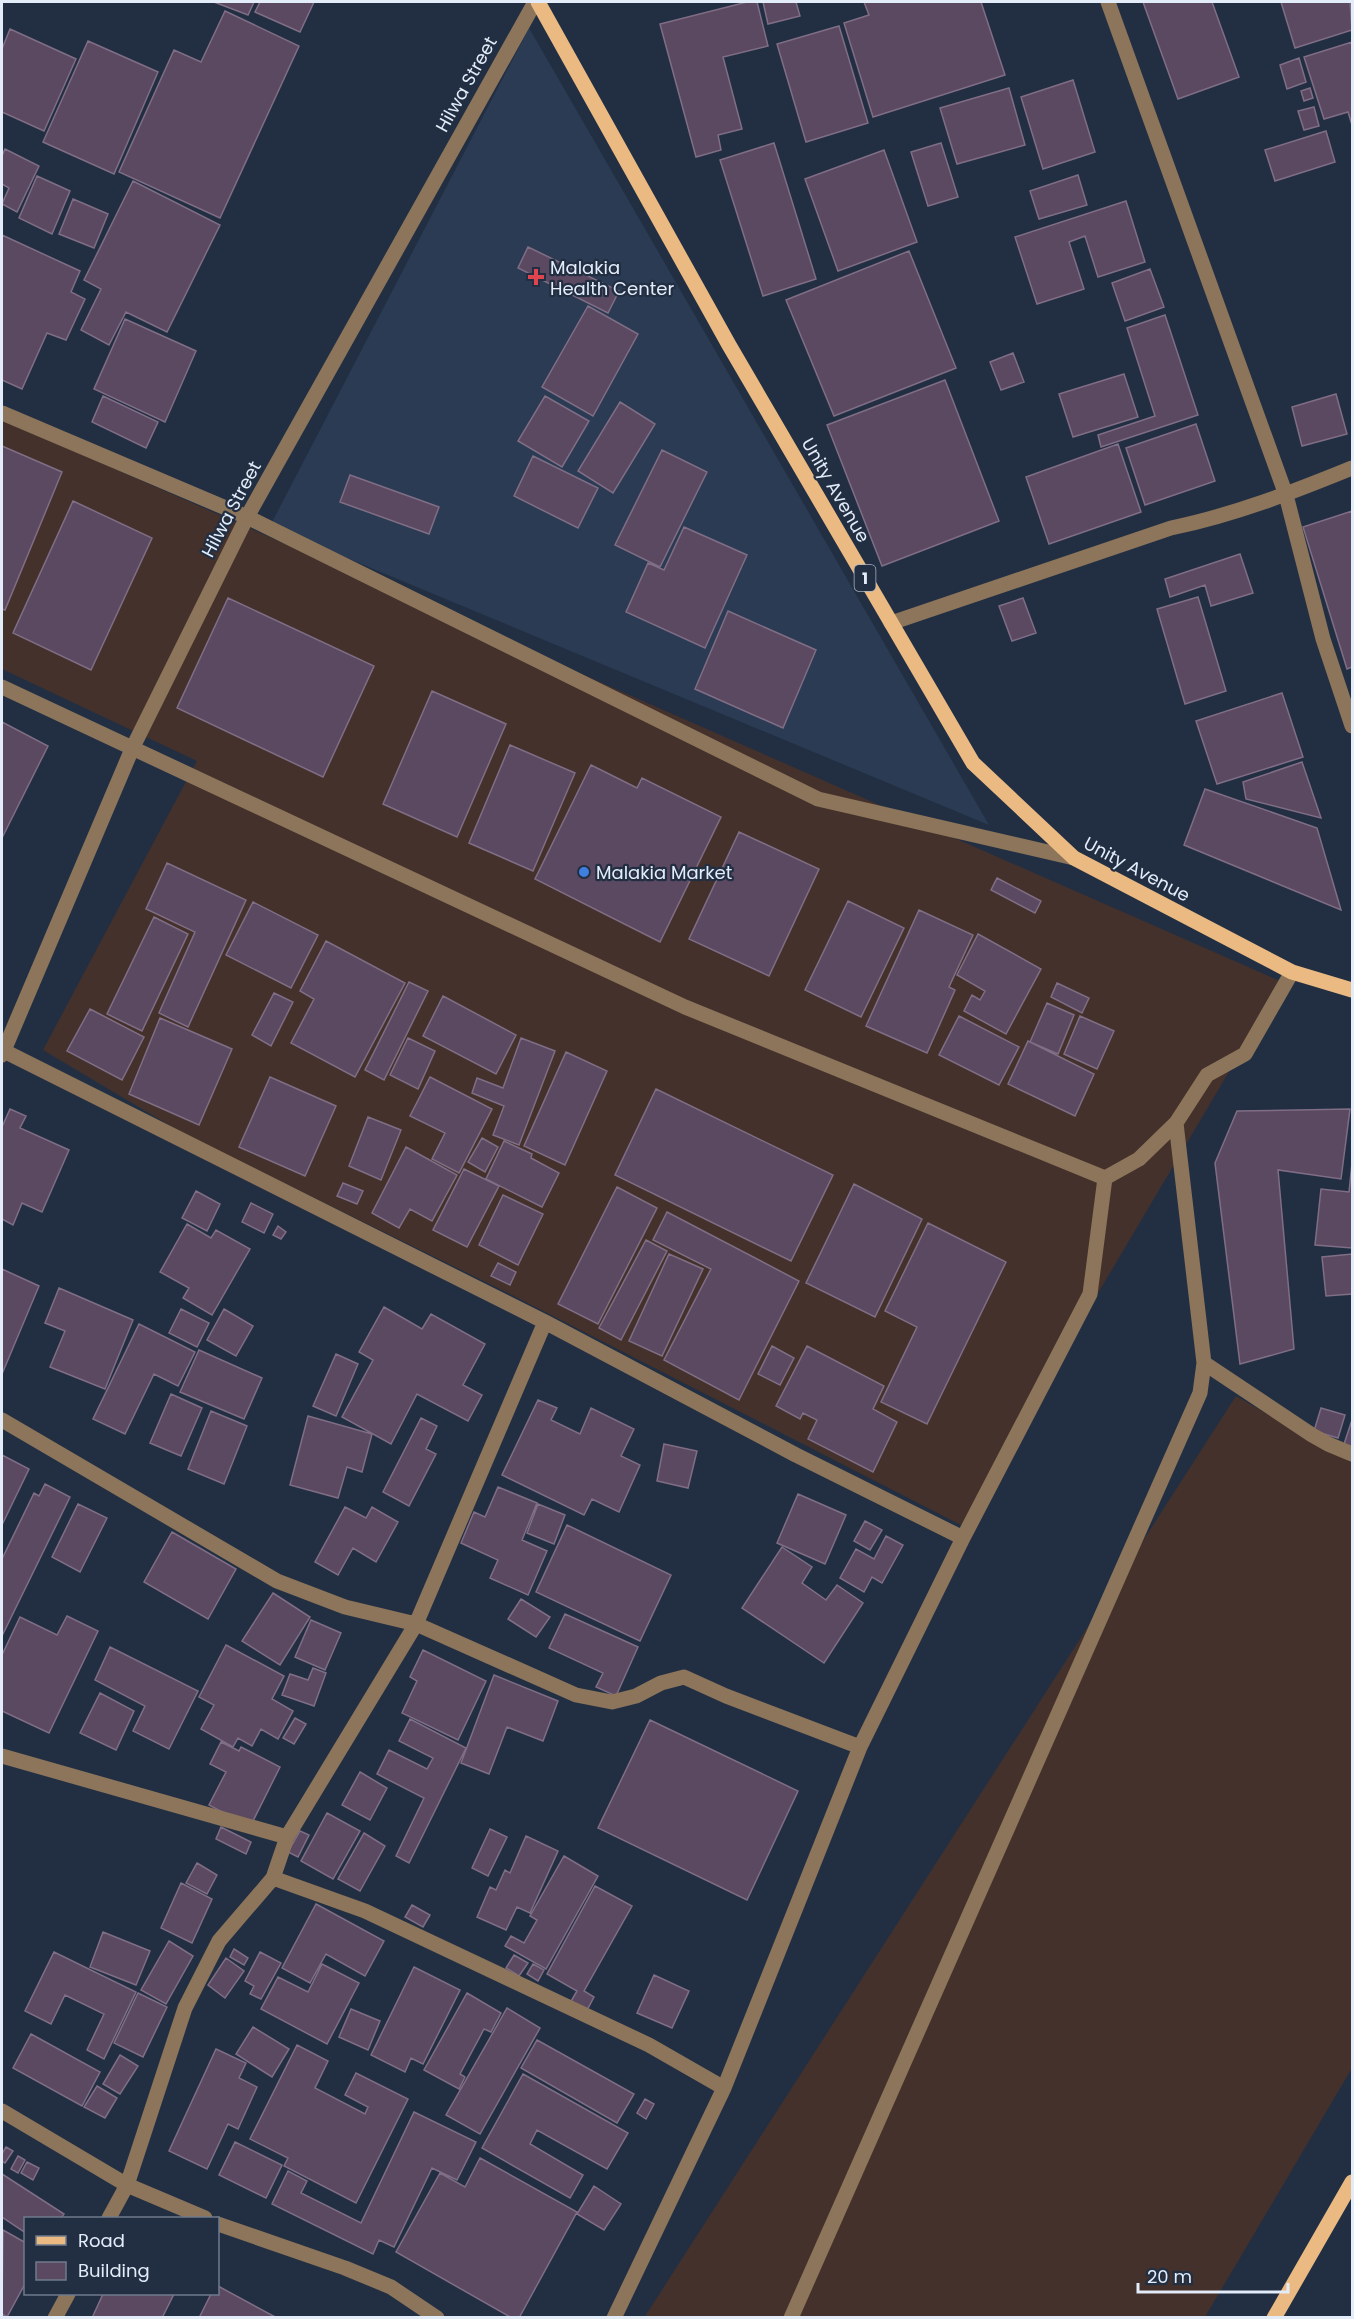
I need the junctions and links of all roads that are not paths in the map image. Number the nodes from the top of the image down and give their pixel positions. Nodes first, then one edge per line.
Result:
1 (536, 2) edge
2 (1108, 2) edge
3 (2, 413) edge
4 (1353, 468) edge
5 (1286, 495) junction
6 (247, 517) junction
7 (891, 623) junction
8 (2, 687) edge
9 (1353, 726) edge
10 (132, 749) junction
11 (1074, 858) junction
12 (1292, 972) junction
13 (1353, 990) edge
14 (3, 1053) edge
15 (1176, 1124) junction
16 (1105, 1178) junction
17 (545, 1322) junction
18 (1204, 1363) junction
19 (2, 1420) edge
20 (1353, 1454) edge
21 (963, 1539) junction
22 (416, 1624) junction
23 (860, 1747) junction
24 (2, 1756) edge
25 (287, 1837) junction
26 (273, 1878) junction
27 (724, 2088) junction
28 (2, 2111) edge
29 (1353, 2182) edge
30 (127, 2185) junction
31 (110, 2217) edge
32 (203, 2217) edge
33 (219, 2224) edge
34 (67, 2295) edge
35 (1275, 2317) edge
36 (55, 2318) edge
37 (437, 2318) edge
38 (614, 2318) edge
39 (791, 2318) edge

1 - 6 street, Hilwa Street
1 - 7 main road, Unity Avenue / 1
2 - 5 street
3 - 6 street
4 - 5 street
5 - 7 street
5 - 9 street
6 - 10 street, Hilwa Street
6 - 11 street
7 - 11 main road, Unity Avenue / 1
8 - 10 street
10 - 14 street, Hilwa Street
10 - 16 street
11 - 12 main road, Unity Avenue / 1
12 - 13 main road, Unity Avenue / 1
12 - 15 street
14 - 17 street
15 - 16 street
15 - 18 street
16 - 21 street
17 - 21 street
17 - 22 street
18 - 20 street
18 - 39 street
19 - 22 street
21 - 23 street
22 - 23 street
22 - 25 street
23 - 27 street
24 - 25 street
25 - 26 street
26 - 27 street
26 - 30 street
27 - 38 street
28 - 30 street
29 - 35 main road
30 - 31 street
30 - 32 street
33 - 37 street
34 - 36 street

